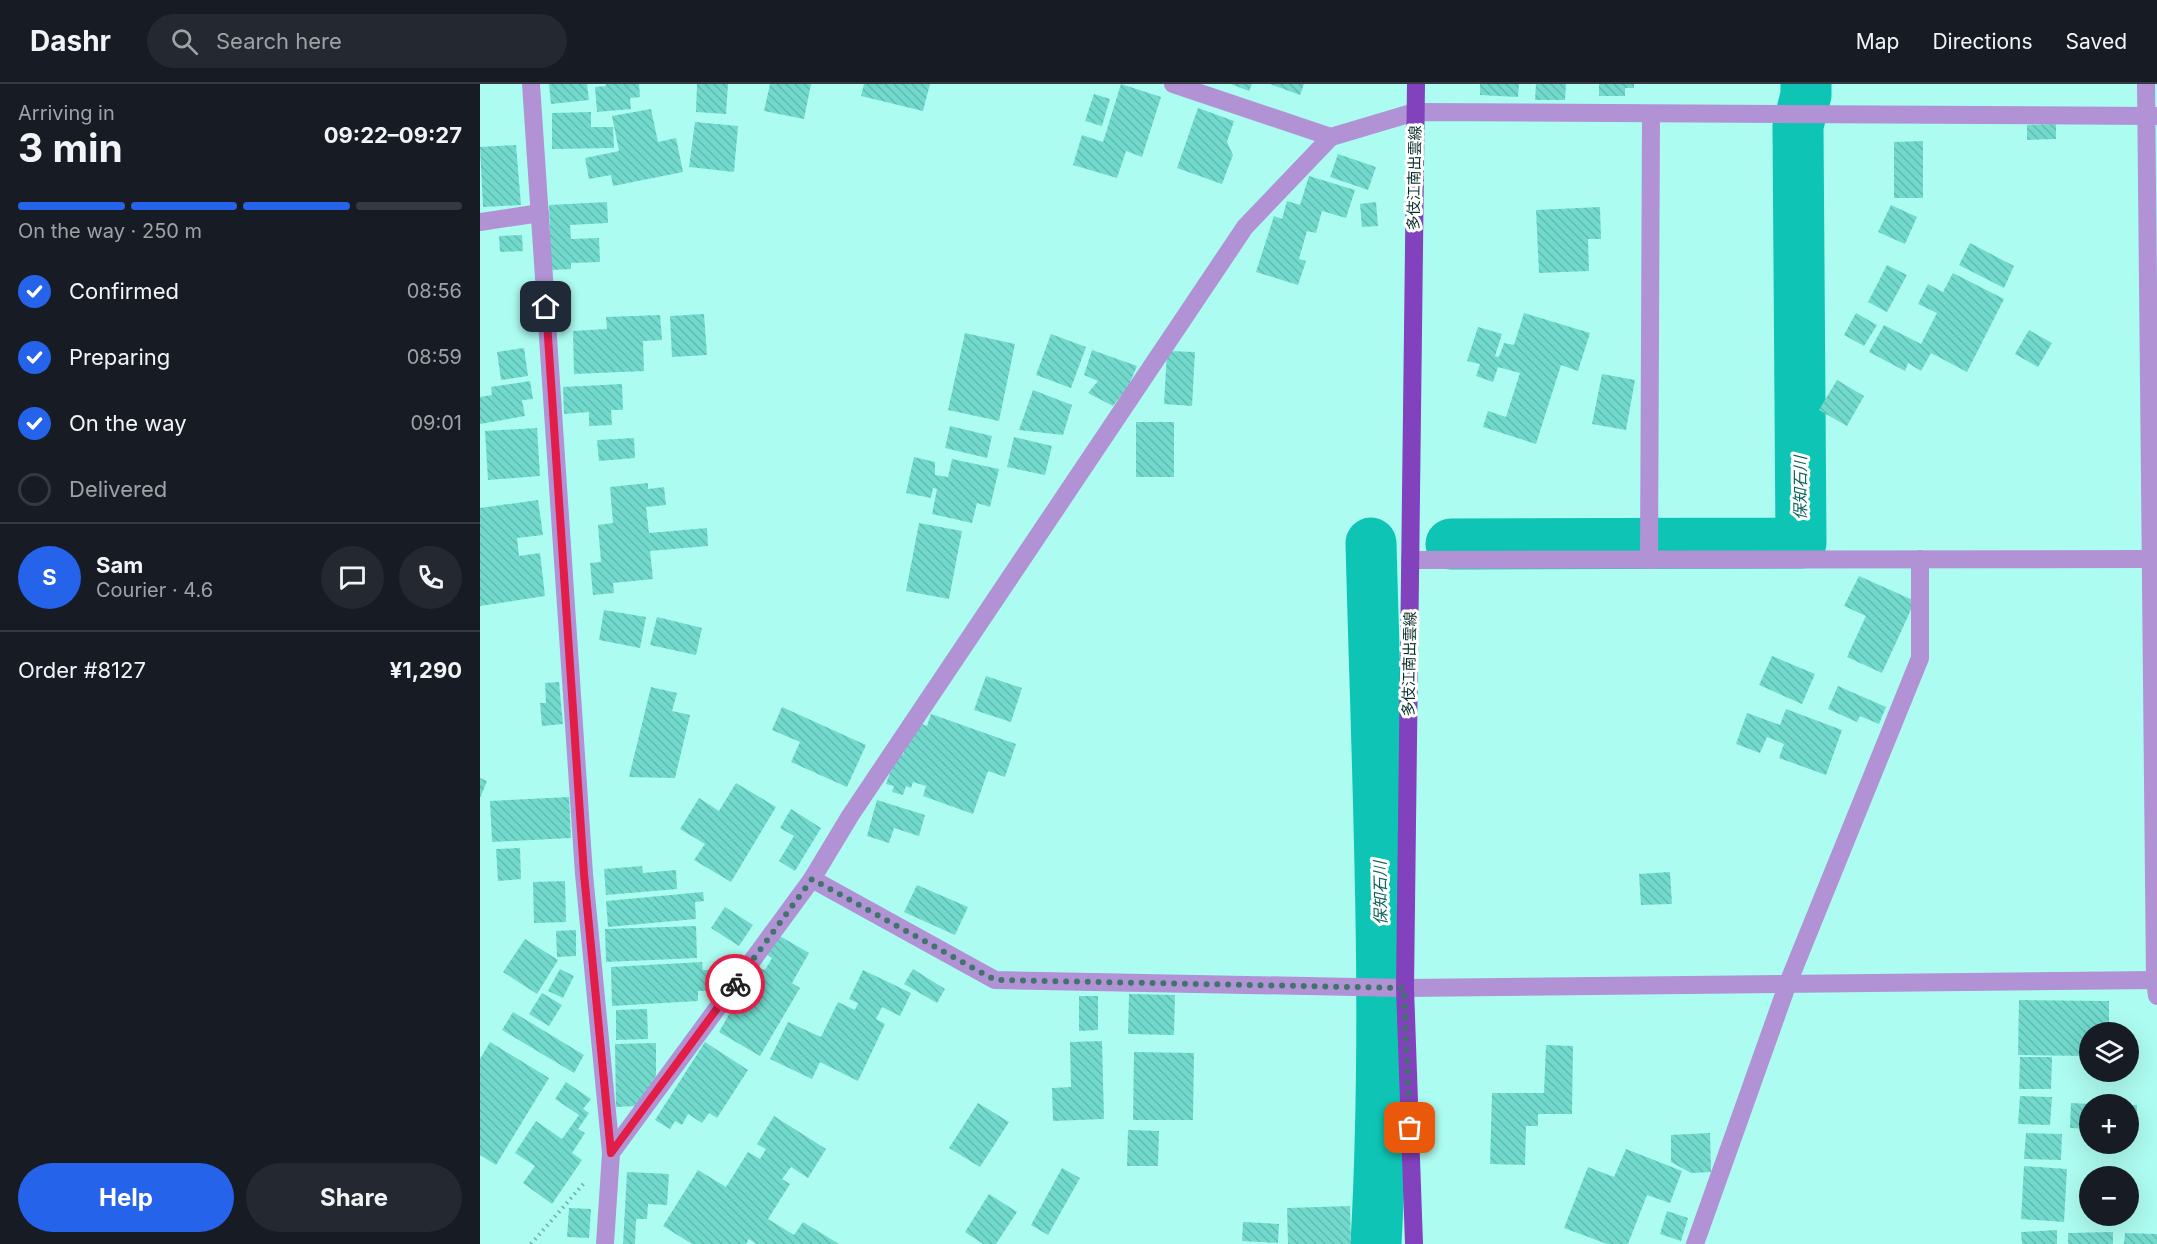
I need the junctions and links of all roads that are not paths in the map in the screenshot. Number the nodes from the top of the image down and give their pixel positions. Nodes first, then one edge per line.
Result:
1 (531, 84) edge
2 (1173, 84) edge
3 (1416, 84) edge
4 (2146, 84) edge
5 (1415, 112) junction
6 (1651, 114) junction
7 (2151, 115) edge
8 (1331, 137) junction
9 (540, 213) junction
10 (480, 222) edge
11 (2152, 410) edge
12 (2150, 559) junction
13 (1410, 560) junction
14 (1649, 560) junction
15 (1920, 560) junction
16 (812, 879) junction
17 (1788, 983) junction
18 (2156, 985) edge
19 (1404, 988) junction
20 (611, 1153) junction
21 (605, 1244) edge
22 (1414, 1244) edge
23 (1695, 1244) edge

1 - 9 street
2 - 8 street
3 - 5 main road, 多伎江南出雲線
4 - 7 street
5 - 6 street
5 - 8 street
5 - 13 main road, 多伎江南出雲線
6 - 7 street
6 - 14 street
7 - 11 street
8 - 16 street
9 - 10 street
9 - 20 street
11 - 12 street
12 - 15 street
12 - 18 street
13 - 14 street
13 - 19 main road, 多伎江南出雲線
14 - 15 street
15 - 17 street
16 - 19 street
16 - 20 street
17 - 18 street
17 - 19 street
17 - 23 street
19 - 22 main road, 多伎江南出雲線
20 - 21 street

